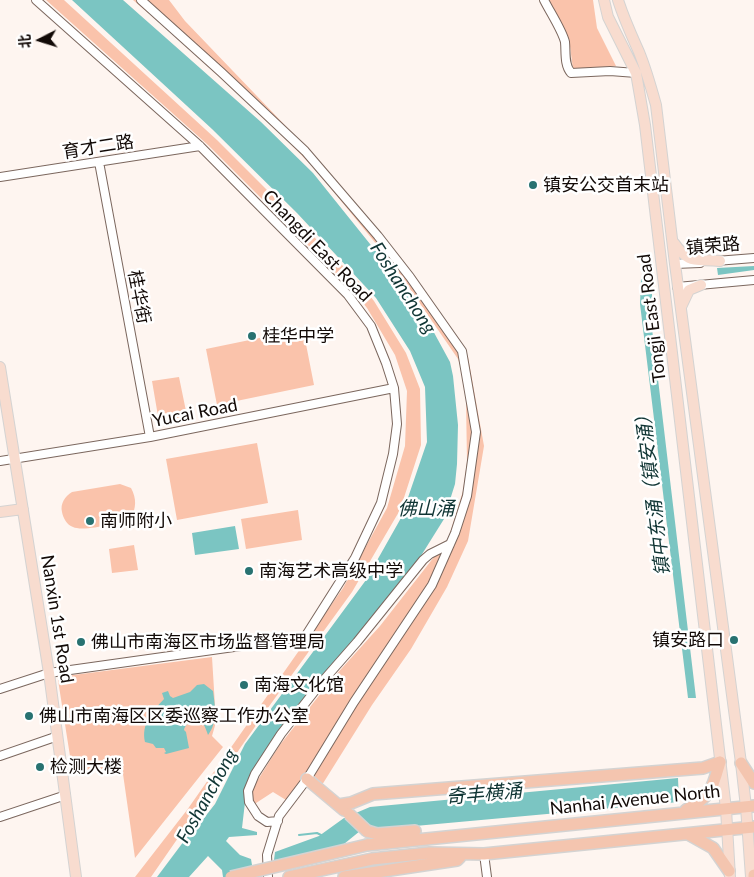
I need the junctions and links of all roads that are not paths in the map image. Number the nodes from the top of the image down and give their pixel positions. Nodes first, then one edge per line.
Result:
1 (36, 0) edge
2 (141, 0) edge
3 (544, 0) edge
4 (604, 0) edge
5 (618, 0) edge
6 (636, 73) junction
7 (200, 146) junction
8 (99, 162) junction
9 (0, 177) edge
10 (673, 241) junction
11 (754, 258) edge
12 (720, 261) junction
13 (674, 264) junction
14 (754, 280) edge
15 (701, 284) junction
16 (678, 287) junction
17 (681, 308) junction
18 (0, 367) edge
19 (394, 388) junction
20 (150, 437) junction
21 (16, 458) junction
22 (0, 461) edge
23 (23, 509) junction
24 (0, 512) edge
25 (450, 544) junction
26 (49, 673) junction
27 (0, 689) edge
28 (58, 736) junction
29 (0, 756) edge
30 (720, 762) junction
31 (741, 763) junction
32 (307, 779) junction
33 (754, 783) edge
34 (66, 794) junction
35 (339, 805) junction
36 (750, 806) edge
37 (726, 809) junction
38 (681, 813) junction
39 (0, 817) edge
40 (278, 821) junction
41 (751, 828) edge
42 (727, 830) junction
43 (483, 833) junction
44 (688, 834) junction
45 (463, 854) junction
46 (484, 854) junction
47 (730, 874) edge
48 (753, 876) edge
49 (76, 877) edge
50 (231, 877) edge
51 (268, 877) edge
52 (289, 877) edge
53 (344, 877) edge
54 (487, 877) edge

1 - 7 street, Changdi East Road
2 - 25 street
3 - 6 street
4 - 6 main road, Tongji East Road
5 - 10 main road, Tongji East Road
6 - 30 main road, Tongji East Road
7 - 8 street, 育才二路
7 - 19 street, Changdi East Road
8 - 9 street, 育才二路
8 - 20 street, 桂华街
10 - 12 main road
10 - 13 main road, Tongji East Road
11 - 12 street, 镇荣路
12 - 13 street, 镇荣路
13 - 16 main road, Tongji East Road
14 - 15 street
15 - 16 street
15 - 17 main road
16 - 17 main road, Tongji East Road
17 - 31 main road, Tongji East Road
18 - 21 main road, Nanxin 1st Road
19 - 20 street, Yucai Road
19 - 26 street, Changdi East Road
20 - 21 street, Yucai Road
21 - 22 street, Yucai Road
21 - 23 main road, Nanxin 1st Road
23 - 24 main road
23 - 26 main road, Nanxin 1st Road
25 - 32 street
25 - 40 street
26 - 27 street
26 - 28 main road, Nanxin 1st Road
28 - 29 street
28 - 34 main road, Nanxin 1st Road
30 - 35 highway
30 - 37 main road, Tongji East Road
30 - 38 highway
31 - 33 highway
31 - 36 main road, Tongji East Road
32 - 35 highway
32 - 40 street
34 - 39 street
34 - 49 main road, Nanxin 1st Road
35 - 43 highway, bridge
36 - 37 highway, Nanhai Avenue North
36 - 41 main road, Tongji East Road
37 - 38 highway, Nanhai Avenue North
37 - 42 main road, Tongji East Road
38 - 43 highway, Nanhai Avenue North
40 - 51 street
41 - 42 highway
41 - 48 main road, Tongji East Road
42 - 44 highway
42 - 47 main road, Tongji East Road
43 - 50 highway, Nanhai Avenue North, bridge
44 - 46 highway
44 - 47 highway
45 - 46 highway
45 - 52 highway
45 - 53 highway
46 - 54 street

